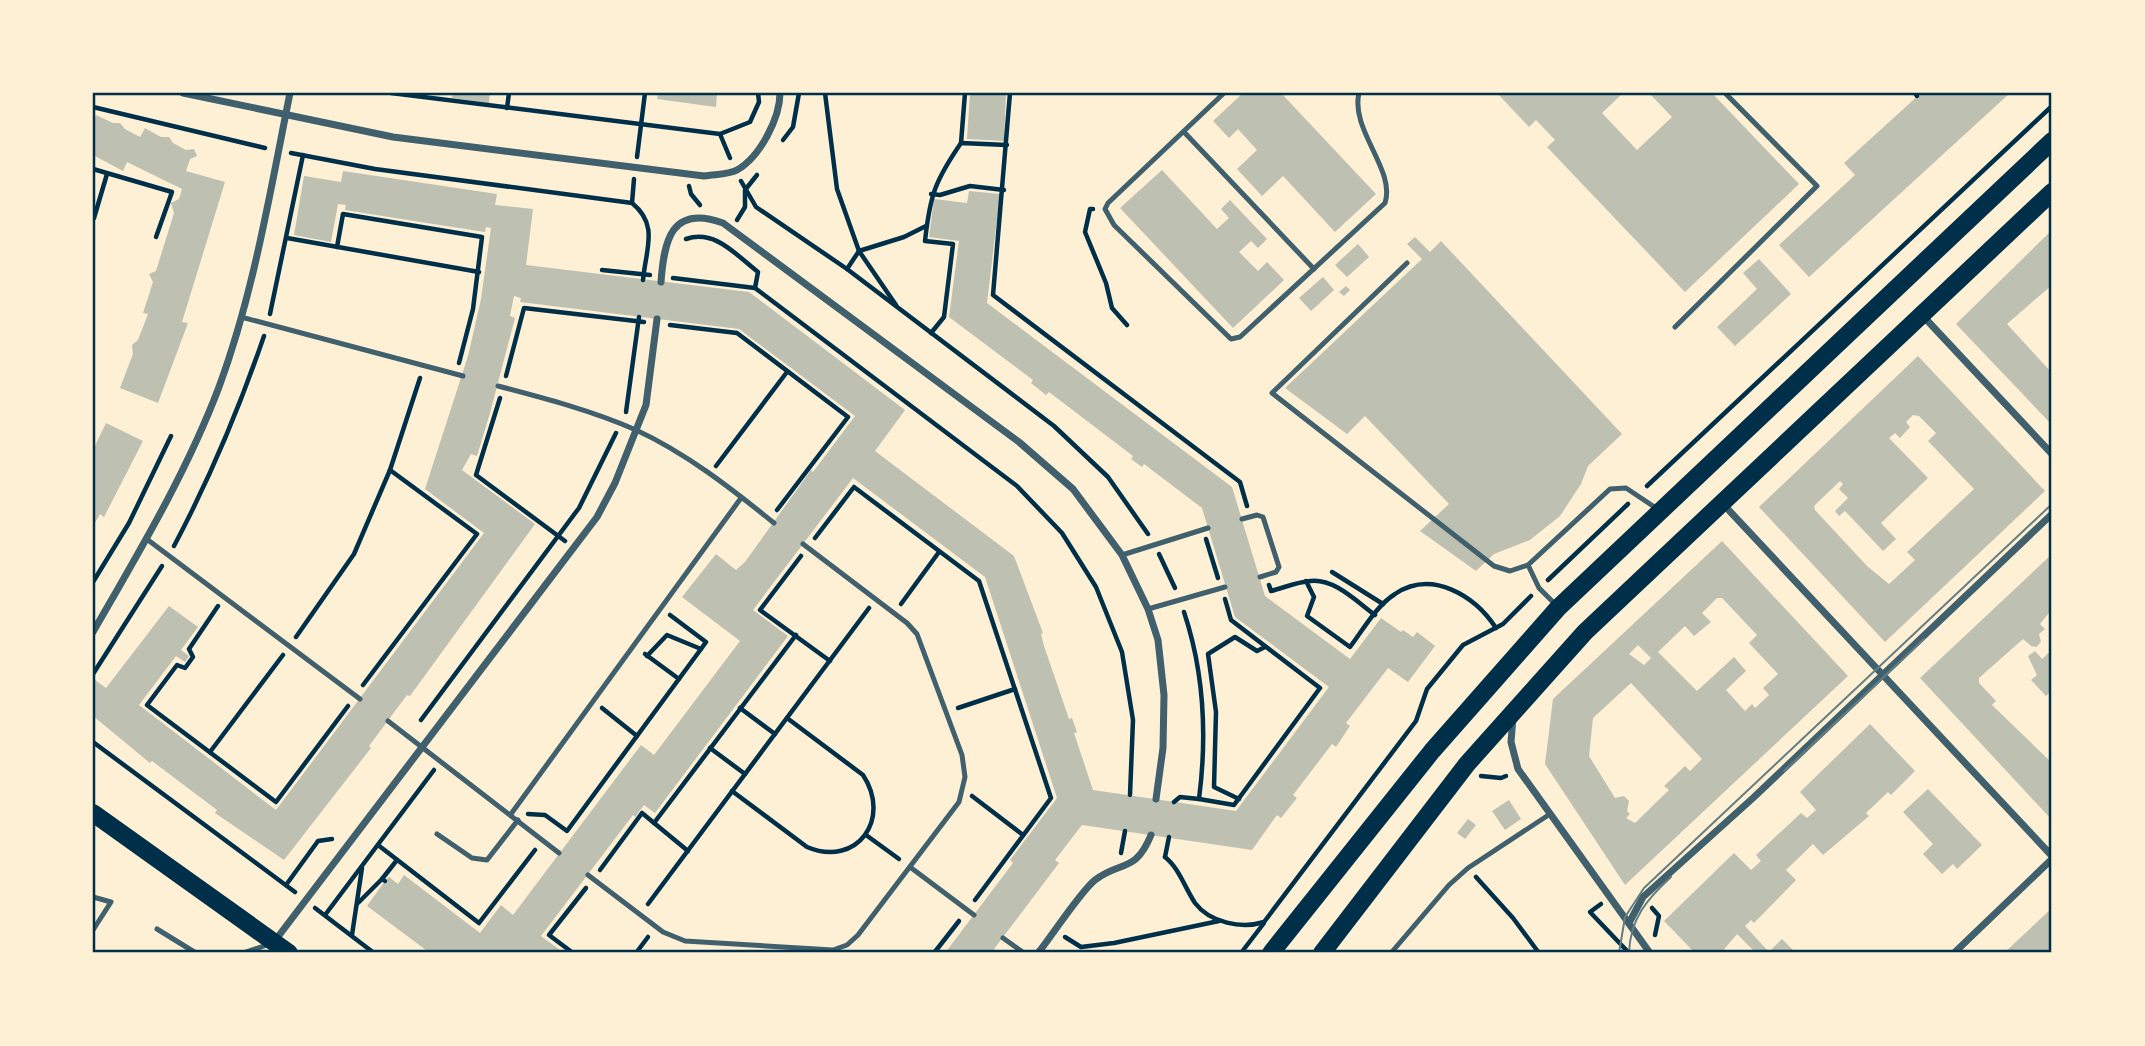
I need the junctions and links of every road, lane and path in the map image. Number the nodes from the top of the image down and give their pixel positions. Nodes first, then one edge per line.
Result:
1 (183, 93) edge
2 (290, 93) edge
3 (509, 93) edge
4 (645, 93) edge
5 (758, 93) edge
6 (780, 93) edge
7 (825, 93) edge
8 (965, 93) edge
9 (1010, 93) edge
10 (1224, 93) edge
11 (1359, 93) edge
12 (1725, 93) edge
13 (2052, 106) edge
14 (93, 107) edge
15 (507, 108) dead end
16 (286, 116) junction
17 (641, 125) dead end
18 (1184, 131) junction
19 (720, 134) dead end
20 (2052, 141) edge
21 (961, 143) junction
22 (1007, 145) junction
23 (279, 151) junction
24 (93, 169) edge
25 (107, 174) junction
26 (691, 175) junction
27 (1004, 190) junction
28 (2052, 192) edge
29 (931, 194) junction
30 (1105, 209) junction
31 (700, 218) junction
32 (94, 219) edge
33 (926, 226) junction
34 (156, 237) dead end
35 (287, 239) dead end
36 (337, 247) junction
37 (678, 250) dead end
38 (859, 251) junction
39 (1407, 263) dead end
40 (1314, 269) junction
41 (602, 270) dead end
42 (846, 270) dead end
43 (674, 271) dead end
44 (479, 272) junction
45 (643, 277) junction
46 (661, 279) junction
47 (673, 281) junction
48 (755, 288) junction
49 (899, 309) dead end
50 (1922, 315) junction
51 (241, 317) junction
52 (639, 317) dead end
53 (657, 319) dead end
54 (1127, 325) dead end
55 (1675, 327) dead end
56 (724, 332) dead end
57 (931, 333) dead end
58 (424, 366) junction
59 (787, 372) junction
60 (459, 375) joint
61 (498, 386) dead end
62 (621, 424) junction
63 (636, 430) junction
64 (171, 436) dead end
65 (2052, 454) edge
66 (710, 475) junction
67 (1637, 495) junction
68 (741, 498) junction
69 (1722, 504) junction
70 (1659, 510) junction
71 (2052, 514) edge
72 (1250, 516) junction
73 (1242, 519) dead end
74 (772, 521) joint
75 (1208, 528) dead end
76 (148, 540) junction
77 (806, 546) junction
78 (939, 551) junction
79 (1122, 555) junction
80 (1528, 565) junction
81 (1332, 572) dead end
82 (1263, 576) joint
83 (1306, 581) junction
84 (93, 582) edge
85 (1225, 587) dead end
86 (913, 588) dead end
87 (1539, 588) junction
88 (876, 599) junction
89 (1383, 604) junction
90 (1559, 608) junction
91 (1148, 609) junction
92 (669, 614) dead end
93 (1375, 615) junction
94 (1239, 626) dead end
95 (1496, 628) junction
96 (93, 632) edge
97 (796, 635) junction
98 (291, 645) junction
99 (634, 646) junction
100 (1265, 647) junction
101 (701, 649) junction
102 (647, 656) junction
103 (830, 661) junction
104 (1884, 675) junction
105 (678, 679) junction
106 (1015, 689) junction
107 (360, 699) dead end
108 (593, 701) junction
109 (974, 702) dead end
110 (740, 708) junction
111 (1514, 709) junction
112 (787, 718) junction
113 (388, 721) dead end
114 (775, 734) junction
115 (433, 735) junction
116 (637, 736) junction
117 (93, 742) edge
118 (424, 748) junction
119 (710, 748) junction
120 (210, 752) dead end
121 (441, 761) junction
122 (745, 774) junction
123 (964, 789) junction
124 (733, 791) junction
125 (1129, 795) dead end
126 (1157, 799) dead end
127 (1199, 799) dead end
128 (1239, 799) junction
129 (93, 813) edge
130 (511, 814) junction
131 (1550, 814) junction
132 (545, 815) dead end
133 (518, 820) junction
134 (654, 823) junction
135 (338, 831) dead end
136 (437, 834) dead end
137 (866, 835) junction
138 (1023, 835) junction
139 (1152, 835) dead end
140 (1169, 837) dead end
141 (543, 840) junction
142 (378, 845) junction
143 (688, 850) junction
144 (559, 853) dead end
145 (2052, 858) edge
146 (397, 860) junction
147 (605, 863) dead end
148 (362, 866) junction
149 (910, 867) junction
150 (1468, 868) junction
151 (588, 875) dead end
152 (286, 885) junction
153 (579, 896) dead end
154 (93, 897) edge
155 (1643, 897) junction
156 (306, 901) junction
157 (356, 905) junction
158 (967, 910) junction
159 (325, 915) junction
160 (640, 915) junction
161 (974, 915) dead end
162 (1220, 921) junction
163 (1264, 922) junction
164 (1629, 923) junction
165 (656, 926) junction
166 (157, 929) dead end
167 (93, 930) edge
168 (1055, 931) junction
169 (352, 936) junction
170 (1003, 938) dead end
171 (1660, 945) dead end
172 (281, 948) edge
173 (196, 953) edge
174 (243, 953) edge
175 (374, 953) edge
176 (573, 953) edge
177 (636, 953) edge
178 (934, 953) edge
179 (1024, 953) edge
180 (1038, 953) edge
181 (1241, 953) edge
182 (1272, 953) edge
183 (1322, 953) edge
184 (1391, 953) edge
185 (1539, 953) edge
186 (1650, 953) edge
187 (1954, 953) edge

1 - 16 street
2 - 16 street
3 - 15 path
4 - 17 path
5 - 19 path
6 - 26 street
7 - 38 path
8 - 21 path
9 - 22 path
10 - 18 lane
11 - 40 lane
12 - 55 lane
13 - 67 path
14 - 23 path
16 - 23 street
16 - 26 street
18 - 30 lane
18 - 40 lane
20 - 70 main road
21 - 22 path
21 - 29 path
22 - 27 path
23 - 45 path
23 - 51 street
24 - 25 path
25 - 32 path
25 - 34 path
26 - 31 path
27 - 29 path
27 - 72 path
28 - 50 main road
29 - 33 path
30 - 40 lane
30 - 54 path
31 - 46 street
31 - 79 street
33 - 38 path
33 - 57 path
35 - 36 path
36 - 44 path
36 - 44 path
37 - 48 path
38 - 42 path
38 - 49 path
39 - 80 lane
41 - 45 path
43 - 47 path
44 - 60 path
45 - 46 path
46 - 47 path
47 - 48 path
48 - 125 path
50 - 65 street
50 - 69 main road
51 - 58 lane
51 - 76 street
52 - 62 path
53 - 63 street
56 - 59 path
58 - 60 lane
58 - 98 path
59 - 66 path
59 - 74 path
61 - 62 lane
62 - 63 lane
62 - 115 path
63 - 66 lane
63 - 115 street
64 - 84 path
66 - 68 lane
67 - 70 lane
67 - 80 lane
67 - 87 path
68 - 74 lane
68 - 99 lane
69 - 104 street
69 - 111 main road
70 - 90 main road
71 - 104 street
72 - 73 lane
72 - 82 lane
75 - 79 lane
76 - 96 street
76 - 98 lane
77 - 78 path
77 - 88 lane
77 - 97 path
78 - 86 path
78 - 106 path
79 - 91 street
80 - 87 lane
81 - 89 path
82 - 83 path
83 - 93 path
83 - 93 path
85 - 91 lane
87 - 90 lane
87 - 95 path
88 - 103 path
88 - 123 lane
89 - 93 path
89 - 95 path
90 - 182 main road
91 - 126 street
92 - 101 path
94 - 100 path
95 - 163 path
97 - 103 path
97 - 110 path
98 - 107 lane
98 - 120 path
99 - 102 path
99 - 108 lane
100 - 128 path
100 - 128 path
101 - 102 path
101 - 105 path
102 - 105 path
103 - 112 path
104 - 145 street
104 - 155 street
105 - 116 path
106 - 109 path
106 - 138 path
108 - 116 path
108 - 130 lane
110 - 114 path
110 - 119 path
111 - 131 street
111 - 183 main road
112 - 114 path
112 - 137 path
113 - 118 lane
114 - 122 path
115 - 118 street
116 - 132 path
117 - 152 path
118 - 121 lane
118 - 156 street
119 - 122 path
119 - 134 path
121 - 130 lane
121 - 142 path
122 - 124 path
123 - 138 path
123 - 149 lane
124 - 137 path
124 - 143 path
127 - 128 path
129 - 172 main road
130 - 133 lane
131 - 150 lane
131 - 164 street
133 - 136 lane
133 - 141 lane
134 - 143 path
134 - 147 path
135 - 152 path
137 - 149 path
138 - 158 path
139 - 168 street
140 - 162 path
141 - 144 lane
141 - 146 path
142 - 146 path
142 - 148 path
143 - 160 path
145 - 187 street
146 - 157 path
148 - 157 path
148 - 159 path
149 - 158 lane
149 - 165 lane
150 - 184 lane
150 - 185 path
151 - 160 lane
152 - 156 path
153 - 176 path
154 - 167 lane
155 - 164 street
155 - 171 path
156 - 159 path
156 - 172 street
157 - 169 path
158 - 161 lane
158 - 178 path
159 - 169 path
160 - 165 lane
162 - 163 path
162 - 168 path
163 - 181 path
164 - 186 street
165 - 177 path
166 - 173 lane
168 - 180 street
169 - 175 path
170 - 179 lane
172 - 174 lane

